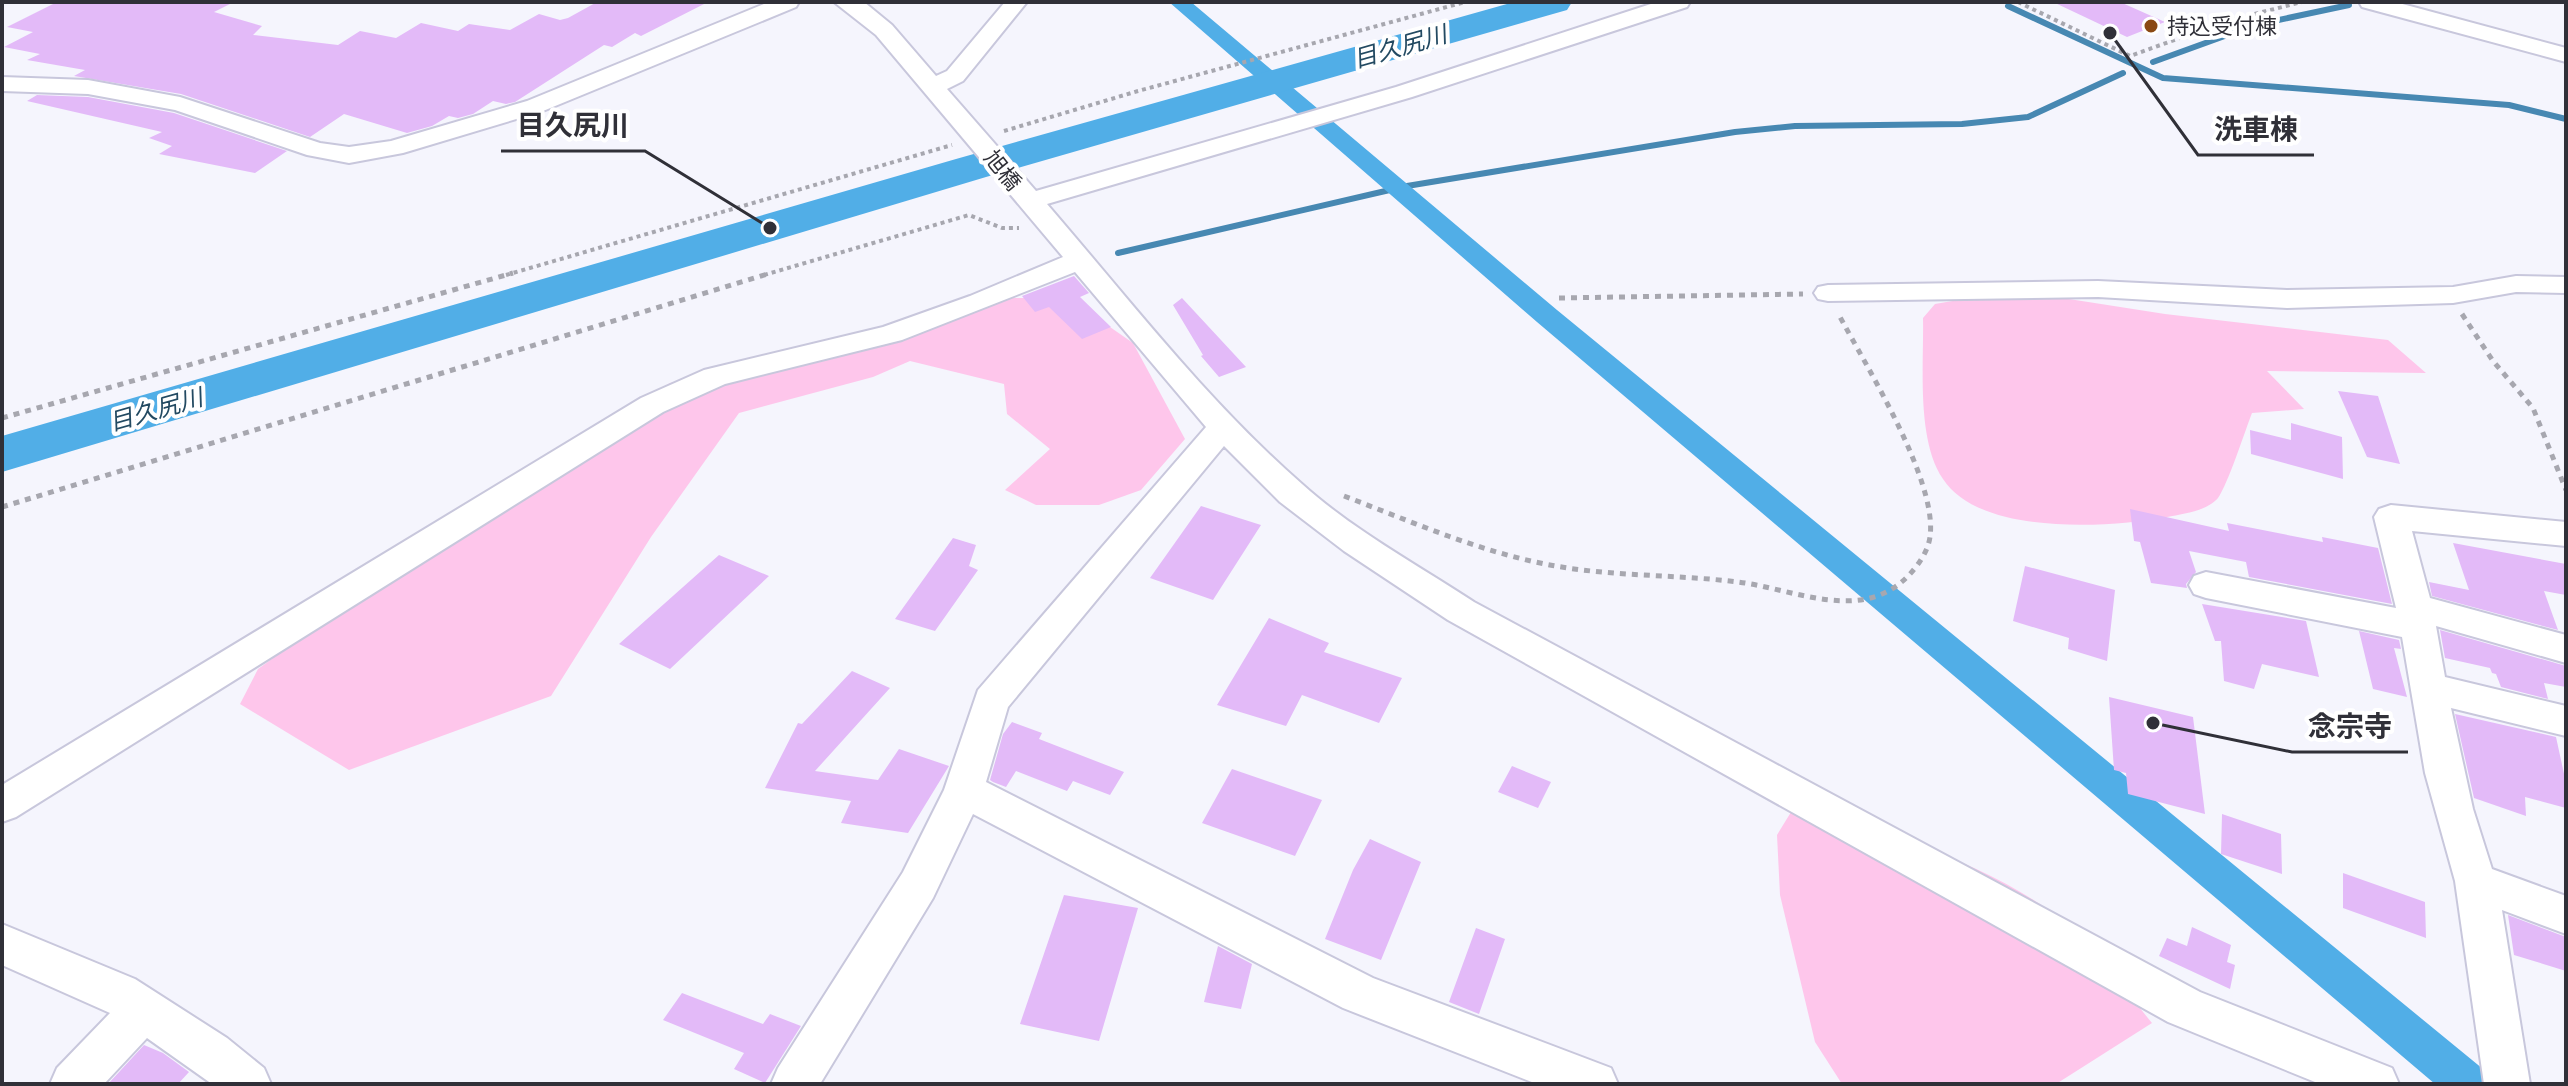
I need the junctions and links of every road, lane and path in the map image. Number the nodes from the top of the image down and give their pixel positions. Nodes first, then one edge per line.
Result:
1 (788, 2) edge
2 (845, 2) edge
3 (1016, 2) edge
4 (1465, 2) edge
5 (1679, 2) edge
6 (2018, 2) edge
7 (2302, 2) edge
8 (2370, 2) edge
9 (2566, 55) edge
10 (2, 84) edge
11 (932, 87) junction
12 (978, 140) junction
13 (1033, 206) junction
14 (1079, 260) junction
15 (2566, 285) edge
16 (1828, 293) junction
17 (2453, 295) junction
18 (1559, 298) dead end
19 (2, 418) edge
20 (1223, 427) junction
21 (2566, 490) edge
22 (1337, 493) dead end
23 (2, 507) edge
24 (2566, 534) edge
25 (2206, 585) dead end
26 (2416, 617) junction
27 (2566, 649) edge
28 (2428, 688) junction
29 (2566, 721) edge
30 (964, 790) junction
31 (2, 805) edge
32 (2476, 881) junction
33 (2566, 915) edge
34 (2, 944) edge
35 (143, 1010) junction
36 (73, 1084) edge
37 (248, 1084) edge
38 (794, 1084) edge
39 (1595, 1084) edge
40 (2376, 1084) edge
41 (2507, 1084) edge

1 - 10 street
2 - 11 street, 旭橋
3 - 11 street
4 - 12 path
5 - 13 street
6 - 7 path
8 - 9 street
11 - 12 street, 旭橋
12 - 13 street, 旭橋
12 - 19 path
13 - 14 street, 旭橋
13 - 23 path
14 - 20 street, 旭橋
14 - 31 street
15 - 17 street
16 - 17 street
16 - 18 path
16 - 22 path
17 - 21 path
20 - 30 street
20 - 40 street, 旭橋
24 - 26 street
25 - 26 street
26 - 27 street
26 - 28 street
28 - 29 street
28 - 32 street
30 - 38 street
30 - 39 street
32 - 33 street
32 - 41 street
34 - 35 street
35 - 36 street
35 - 37 street

